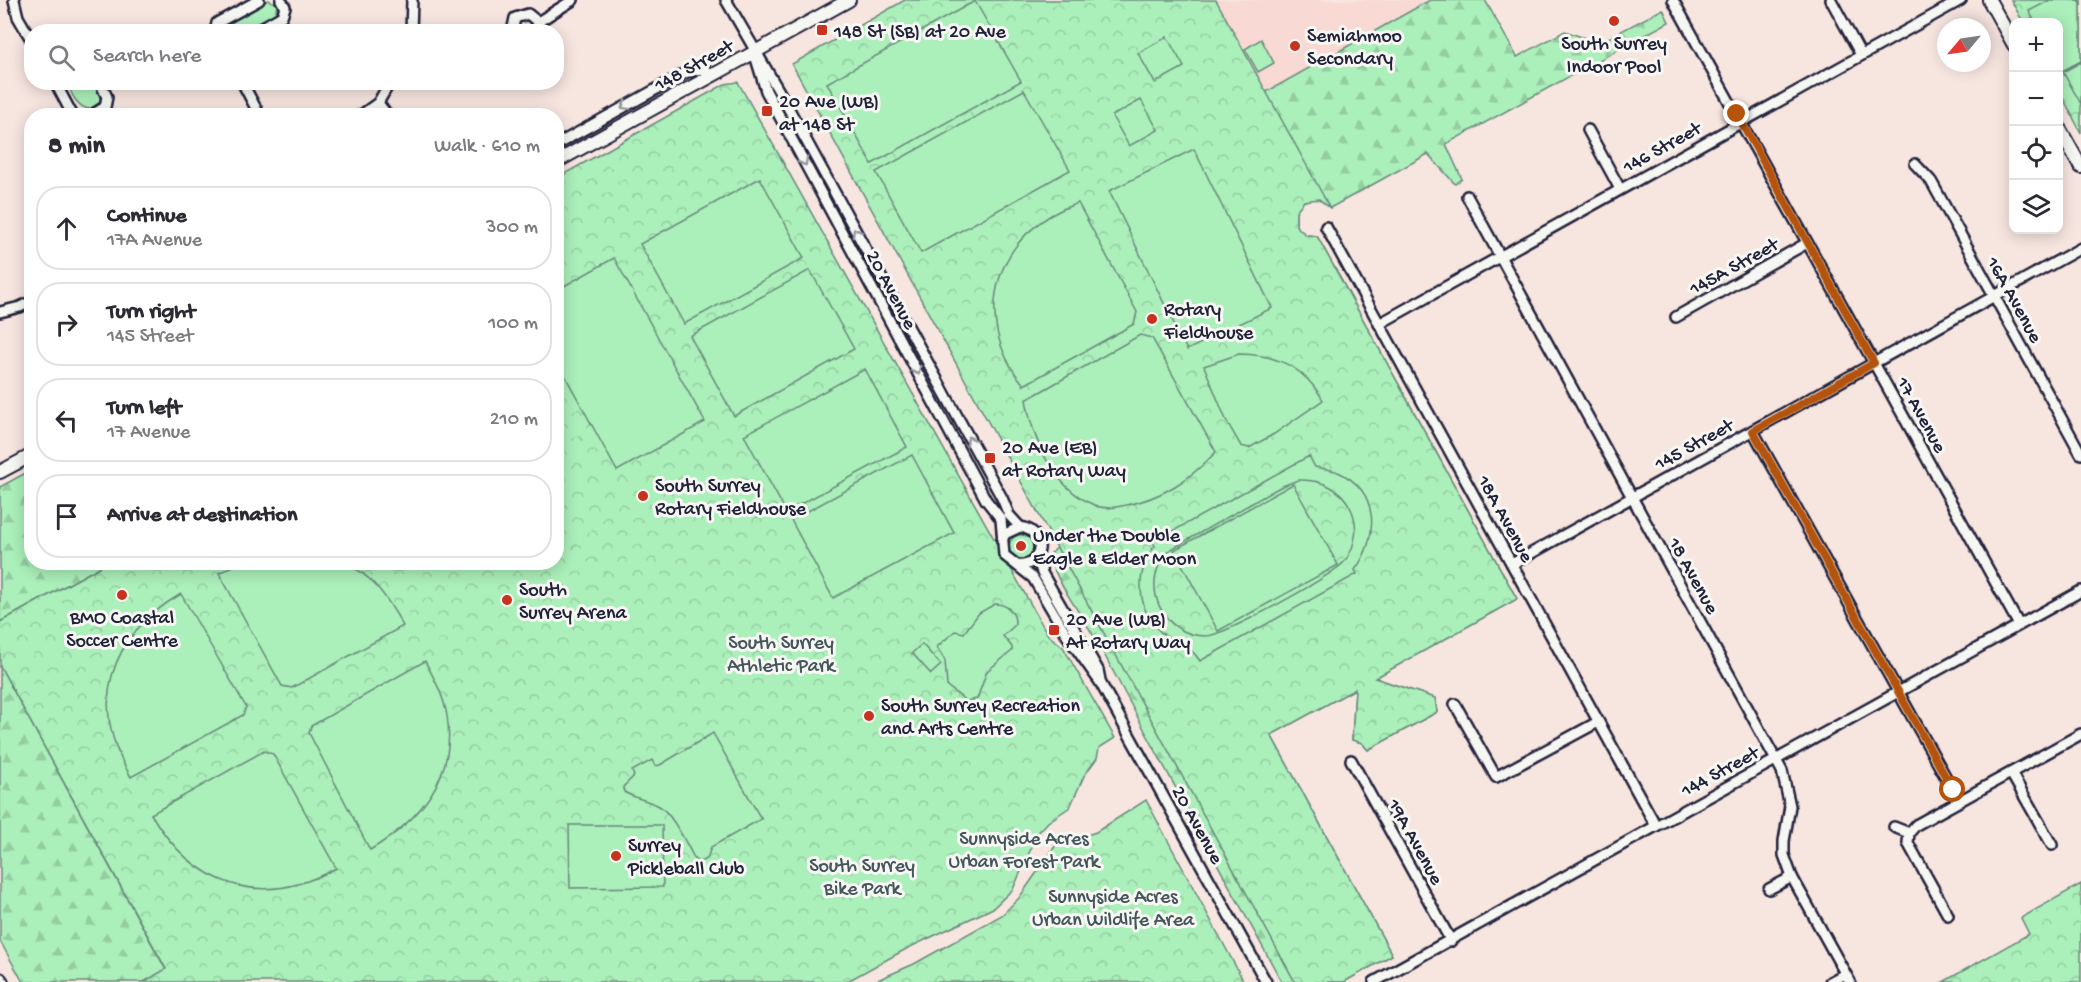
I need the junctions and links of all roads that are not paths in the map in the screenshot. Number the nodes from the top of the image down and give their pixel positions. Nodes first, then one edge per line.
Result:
1 (14, 0) edge
2 (259, 0) edge
3 (281, 0) edge
4 (411, 0) edge
5 (573, 0) edge
6 (726, 0) edge
7 (849, 0) edge
8 (1673, 0) edge
9 (1831, 0) edge
10 (1961, 0) edge
11 (1989, 0) edge
12 (217, 24) edge
13 (268, 24) edge
14 (411, 24) edge
15 (513, 24) edge
16 (536, 24) edge
17 (543, 24) edge
18 (24, 27) edge
19 (2009, 38) edge
20 (754, 52) junction
21 (1861, 55) junction
22 (715, 74) junction
23 (59, 90) edge
24 (105, 90) edge
25 (246, 90) edge
26 (385, 90) edge
27 (378, 103) junction
28 (69, 108) edge
29 (103, 108) edge
30 (256, 108) edge
31 (371, 108) edge
32 (382, 108) edge
33 (1741, 122) junction
34 (1588, 130) dead end
35 (2063, 132) edge
36 (564, 141) edge
37 (2076, 147) edge
38 (564, 158) edge
39 (1914, 164) dead end
40 (2081, 167) edge
41 (1620, 189) junction
42 (1467, 196) dead end
43 (1326, 227) dead end
44 (1808, 243) junction
45 (2081, 248) edge
46 (1501, 256) junction
47 (1994, 296) junction
48 (24, 306) edge
49 (0, 312) edge
50 (1676, 317) dead end
51 (1379, 324) junction
52 (1874, 363) junction
53 (1753, 431) junction
54 (2081, 454) edge
55 (24, 458) edge
56 (0, 472) edge
57 (1632, 498) junction
58 (1020, 527) junction
59 (1002, 540) junction
60 (1038, 555) junction
61 (1512, 564) junction
62 (1015, 565) junction
63 (2081, 591) edge
64 (2019, 625) junction
65 (1100, 682) junction
66 (1898, 691) junction
67 (1455, 704) dead end
68 (1598, 722) junction
69 (2081, 734) edge
70 (1776, 759) junction
71 (1351, 760) dead end
72 (2011, 773) junction
73 (1959, 801) junction
74 (1656, 826) junction
75 (1894, 827) dead end
76 (1909, 833) junction
77 (2052, 845) dead end
78 (1792, 877) junction
79 (1769, 889) dead end
80 (1948, 915) dead end
81 (1451, 941) junction
82 (1847, 978) edge
83 (1266, 982) edge
84 (1374, 982) edge
85 (1830, 982) edge

1 - 18 street
2 - 12 street
3 - 13 street
4 - 14 street
5 - 17 street
6 - 20 street, 20 Avenue
7 - 20 main road, 148 Street
8 - 33 street, 17 Avenue
9 - 21 street
10 - 21 street, 146 Street
11 - 19 main road
15 - 16 street
20 - 22 main road, 148 Street
58 -> 20 street, 20 Avenue
20 -> 59 street, 20 Avenue
21 - 33 street, 146 Street
22 -> 36 street
22 - 38 main road, 148 Street
23 - 28 street
24 - 29 street
25 - 30 street
26 - 27 street
27 - 31 street
27 - 32 street
33 - 41 street, 146 Street
33 - 44 street, 17 Avenue
34 - 41 street
35 - 37 main road
37 - 40 main road
39 - 47 street, 16A Avenue
41 - 46 street, 146 Street
42 - 46 street, 18 Avenue
43 - 51 street, 18A Avenue
44 - 50 street, 145A Street
44 - 52 street, 17 Avenue
45 - 47 street, 145 Street
46 - 51 street, 146 Street
46 - 57 street, 18 Avenue
47 - 52 street, 145 Street
47 - 54 street, 16A Avenue
48 - 49 street
51 - 61 street, 18A Avenue
52 - 53 street, 145 Street
52 - 64 street, 17 Avenue
53 - 57 street, 145 Street
53 - 66 street
55 - 56 main road
57 - 61 street, 145 Street
57 - 70 street, 18 Avenue
58 - 59 street
58 - 60 street
59 - 62 street
60 - 62 street
60 - 65 street, 20 Avenue
61 - 68 street, 18A Avenue
62 - 65 street, 20 Avenue
63 - 64 street, 144 Street
64 - 66 street, 144 Street
65 - 83 street, 20 Avenue
66 - 70 street, 144 Street
66 - 73 street
67 - 68 street
68 - 74 street, 18A Avenue
69 - 72 street
70 - 74 street, 144 Street
70 - 78 street, 18 Avenue
71 - 81 street, 19A Avenue
72 - 73 street
72 - 77 street
73 - 76 street
74 - 81 street, 144 Street
75 - 76 street
76 - 80 street
78 - 79 street
78 - 82 street, 18 Avenue
81 - 84 street, 144 Street
82 - 85 street

